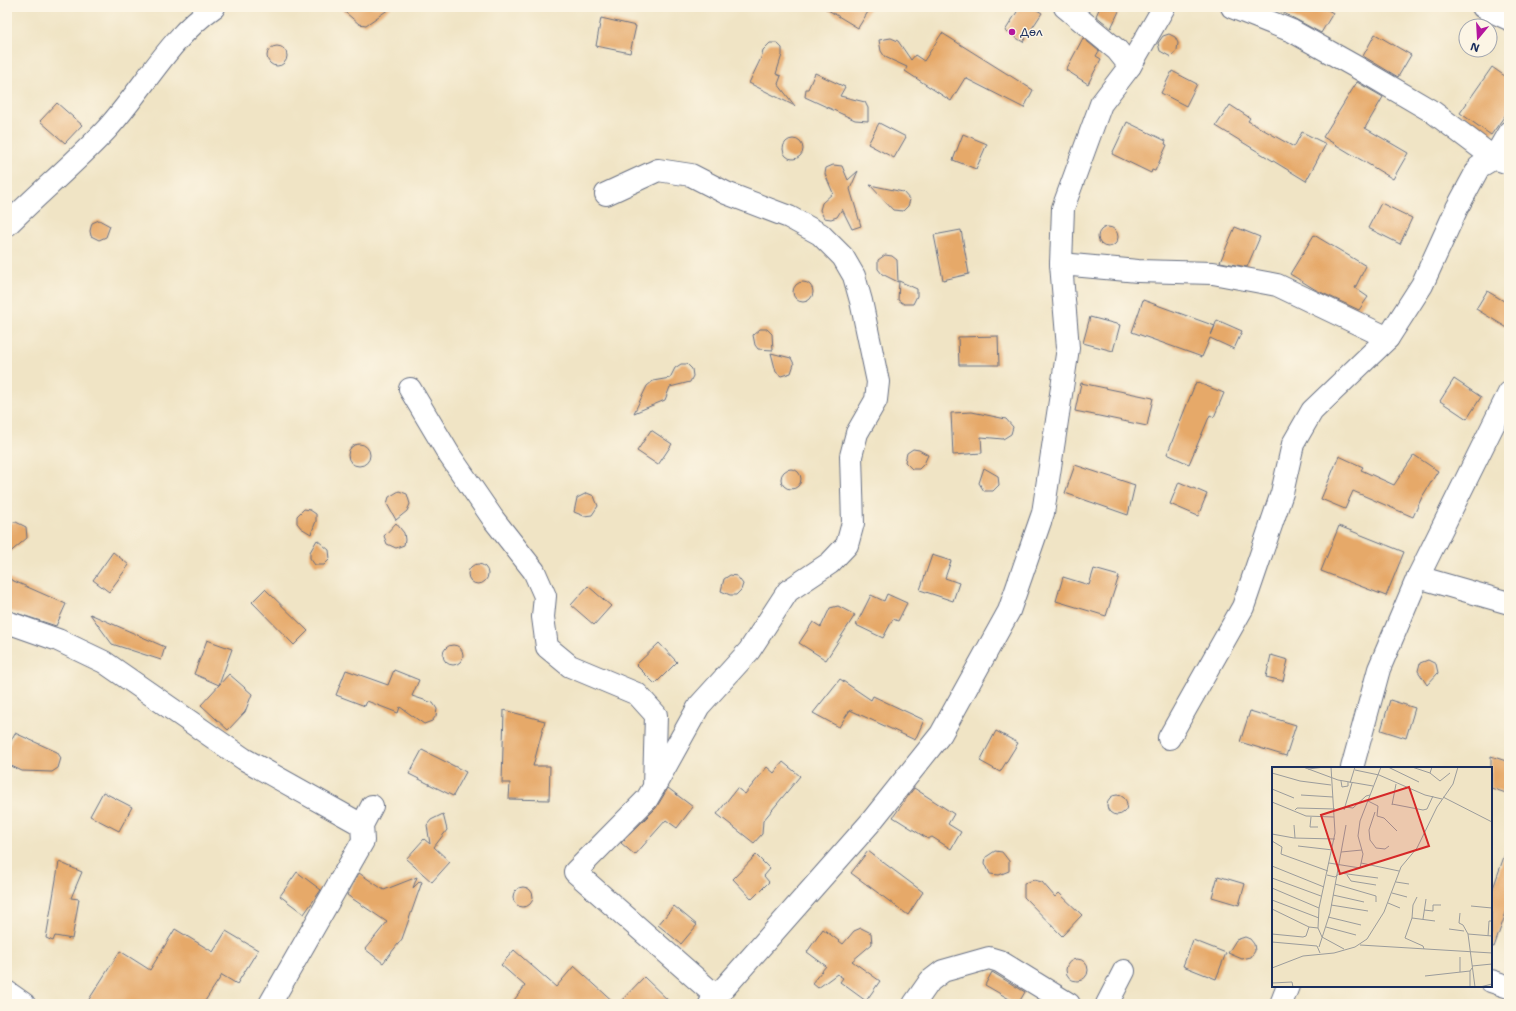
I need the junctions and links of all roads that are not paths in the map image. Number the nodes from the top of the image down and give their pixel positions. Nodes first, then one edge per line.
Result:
1 (214, 7) edge
2 (1065, 7) edge
3 (1164, 7) edge
4 (1232, 7) edge
5 (1483, 7) edge
6 (1509, 19) edge
7 (1130, 66) junction
8 (1509, 132) edge
9 (1502, 160) edge
10 (606, 194) dead end
11 (7, 226) edge
12 (1061, 264) junction
13 (1388, 338) junction
14 (410, 389) dead end
15 (1507, 403) edge
16 (1418, 577) junction
17 (1509, 603) edge
18 (7, 622) edge
19 (1168, 738) dead end
20 (1352, 767) edge
21 (654, 787) junction
22 (1124, 971) dead end
23 (1492, 981) edge
24 (1288, 987) edge
25 (1509, 987) edge
26 (7, 992) edge
27 (714, 1000) edge
28 (24, 1004) edge
29 (270, 1004) edge
30 (914, 1004) edge
31 (1069, 1004) edge
32 (1107, 1004) edge
33 (1281, 1004) edge

1 - 11 street
2 - 7 street
3 - 7 street
4 - 9 street
5 - 6 street
7 - 12 street
8 - 9 street
9 - 13 street
10 - 21 street
12 - 13 street
12 - 27 street
13 - 19 street
14 - 21 street
15 - 16 street
16 - 17 street
16 - 20 street
18 - 29 street
21 - 27 street
22 - 32 street
23 - 25 street
24 - 33 street
26 - 28 street
30 - 31 street

